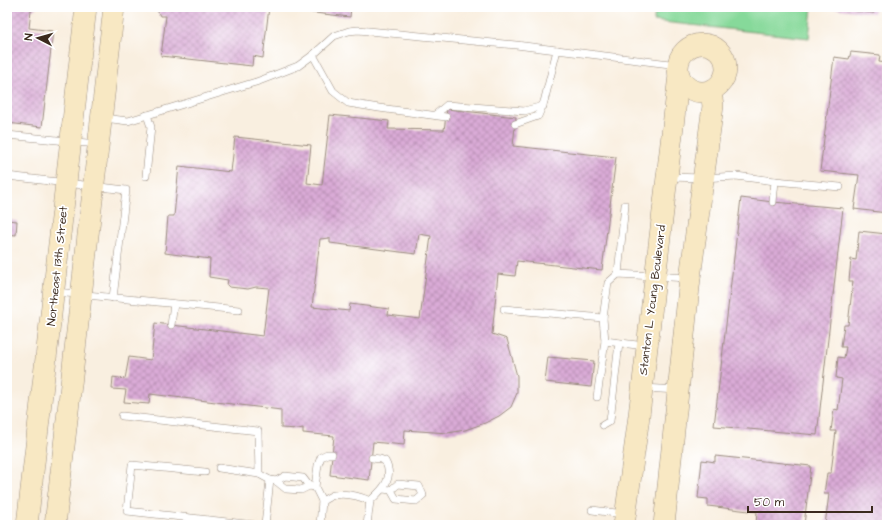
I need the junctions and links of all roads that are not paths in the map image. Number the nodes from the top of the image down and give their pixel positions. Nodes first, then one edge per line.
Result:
1 (86, 7) edge
2 (114, 7) edge
3 (557, 50) junction
4 (313, 55) junction
5 (678, 70) junction
6 (711, 91) junction
7 (543, 106) junction
8 (147, 115) junction
9 (435, 115) junction
10 (446, 116) dead end
11 (102, 118) junction
12 (515, 124) dead end
13 (7, 135) edge
14 (71, 141) junction
15 (99, 144) junction
16 (7, 176) edge
17 (146, 176) dead end
18 (667, 177) junction
19 (703, 178) junction
20 (775, 181) junction
21 (66, 183) junction
22 (94, 186) junction
23 (840, 187) dead end
24 (773, 202) dead end
25 (625, 205) dead end
26 (618, 274) junction
27 (655, 276) junction
28 (690, 278) junction
29 (54, 292) junction
30 (81, 294) junction
31 (113, 298) junction
32 (174, 304) junction
33 (504, 309) dead end
34 (239, 310) dead end
35 (602, 318) junction
36 (171, 325) dead end
37 (605, 341) junction
38 (619, 343) junction
39 (647, 347) junction
40 (642, 388) junction
41 (678, 390) junction
42 (597, 398) dead end
43 (122, 416) dead end
44 (603, 425) dead end
45 (332, 454) dead end
46 (372, 458) dead end
47 (219, 468) dead end
48 (205, 472) dead end
49 (259, 474) junction
50 (273, 480) junction
51 (312, 486) junction
52 (322, 501) junction
53 (370, 501) junction
54 (592, 510) dead end
55 (624, 520) edge
56 (666, 521) edge
57 (27, 525) edge
58 (55, 525) edge
59 (255, 525) edge
60 (265, 525) edge
61 (320, 525) edge
62 (367, 525) edge

1 - 14 main road, Northeast 13th Street
2 - 11 main road
3 - 4 lane
3 - 5 lane
3 - 7 lane
4 - 8 lane
4 - 9 lane
5 - 6 main road
5 - 6 main road
5 - 18 main road, Stanton L Young Boulevard
6 - 19 main road
7 - 9 lane
7 - 12 lane
8 - 11 lane
8 - 17 lane
9 - 10 lane
11 - 15 main road
13 - 14 lane
14 - 15 lane
14 - 21 main road, Northeast 13th Street
15 - 22 main road
16 - 21 lane
18 - 19 lane
18 - 27 main road, Stanton L Young Boulevard
19 - 20 lane
19 - 28 main road
20 - 23 lane
20 - 24 lane
21 - 22 lane
21 - 29 main road, Northeast 13th Street
22 - 30 main road
22 - 31 lane
25 - 26 lane
26 - 27 lane
26 - 35 lane
27 - 28 lane
27 - 39 main road, Stanton L Young Boulevard
28 - 41 main road
29 - 30 lane
29 - 57 main road, Northeast 13th Street
30 - 31 lane
30 - 58 main road
31 - 32 lane
32 - 34 lane
32 - 36 lane
33 - 35 lane
35 - 37 lane
37 - 38 lane
37 - 42 lane
38 - 39 lane
38 - 44 lane
39 - 40 main road, Stanton L Young Boulevard
40 - 41 lane
40 - 55 main road, Stanton L Young Boulevard
41 - 56 main road
43 - 49 lane
45 - 51 lane
46 - 53 lane
47 - 49 lane
48 - 59 lane
49 - 50 lane
50 - 51 lane
50 - 51 lane
50 - 60 lane
51 - 52 lane
52 - 53 lane
52 - 61 lane
53 - 62 lane
54 - 55 lane

